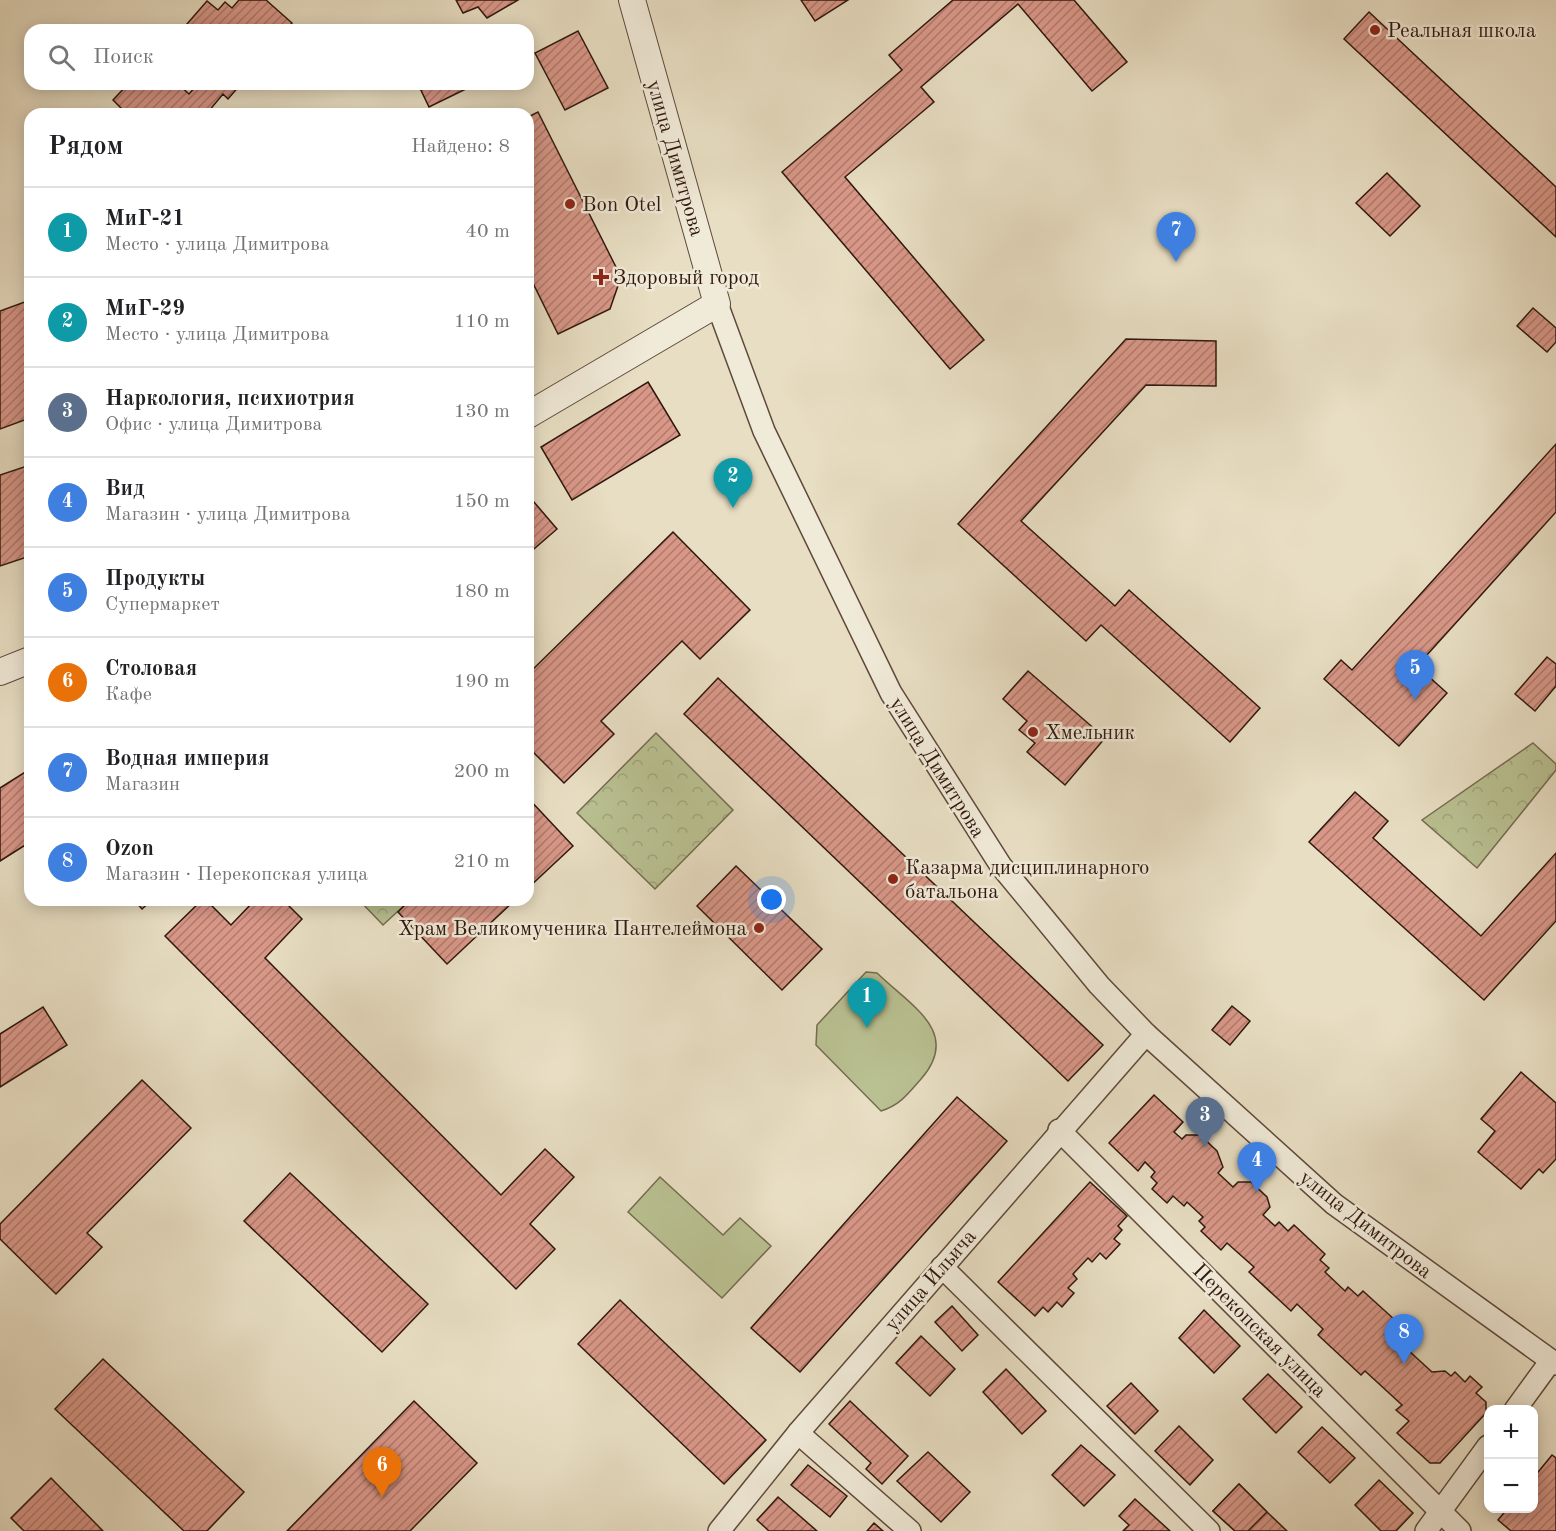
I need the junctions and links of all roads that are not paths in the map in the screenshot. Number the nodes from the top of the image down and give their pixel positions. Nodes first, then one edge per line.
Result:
1 (632, 0) edge
2 (717, 304) junction
3 (534, 411) edge
4 (24, 662) edge
5 (0, 672) edge
6 (1146, 1034) junction
7 (1059, 1130) junction
8 (942, 1267) junction
9 (1553, 1363) edge
10 (1519, 1405) edge
11 (798, 1433) junction
12 (1484, 1452) edge
13 (1441, 1511) junction
14 (719, 1531) edge
15 (910, 1531) edge
16 (1209, 1531) edge
17 (1426, 1531) edge
18 (1460, 1531) edge

1 - 2 street, улица Димитрова
2 - 3 street
2 - 6 street, улица Димитрова
4 - 5 street
6 - 7 street, улица Ильича
6 - 9 street, улица Димитрова
7 - 8 street, улица Ильича
7 - 13 street, Перекопская улица
8 - 11 street, улица Ильича
8 - 16 street
9 - 10 street
11 - 14 street, улица Ильича
11 - 15 street
12 - 13 street
13 - 17 street
13 - 18 street, Перекопская улица

